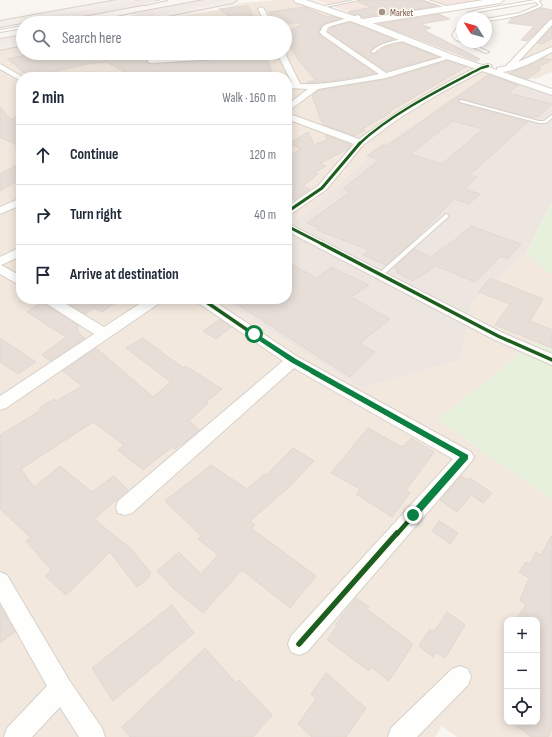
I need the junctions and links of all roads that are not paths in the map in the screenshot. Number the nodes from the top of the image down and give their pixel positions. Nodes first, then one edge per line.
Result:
1 (132, 0) edge
2 (153, 0) edge
3 (166, 0) edge
4 (208, 0) edge
5 (218, 0) edge
6 (233, 0) edge
7 (298, 0) edge
8 (307, 0) edge
9 (358, 0) edge
10 (425, 0) edge
11 (500, 0) edge
12 (539, 0) edge
13 (323, 6) junction
14 (451, 8) junction
15 (261, 9) dead end
16 (474, 12) edge
17 (44, 16) edge
18 (67, 16) edge
19 (82, 16) edge
20 (127, 16) edge
21 (135, 16) edge
22 (154, 16) edge
23 (264, 16) edge
24 (492, 19) edge
25 (360, 20) junction
26 (16, 21) edge
27 (552, 21) edge
28 (0, 24) edge
29 (16, 27) edge
30 (0, 30) edge
31 (395, 33) junction
32 (16, 38) edge
33 (407, 40) junction
34 (0, 41) edge
35 (16, 44) edge
36 (0, 47) edge
37 (477, 48) edge
38 (552, 49) edge
39 (372, 52) dead end
40 (487, 52) dead end
41 (448, 54) junction
42 (167, 60) edge
43 (284, 60) edge
44 (151, 61) dead end
45 (0, 66) edge
46 (485, 67) junction
47 (509, 68) junction
48 (500, 70) junction
49 (290, 72) edge
50 (292, 75) edge
51 (16, 76) edge
52 (386, 76) junction
53 (297, 85) junction
54 (292, 86) edge
55 (316, 87) junction
56 (552, 88) edge
57 (552, 92) edge
58 (461, 101) dead end
59 (292, 105) edge
60 (552, 116) edge
61 (292, 118) edge
62 (360, 143) junction
63 (16, 203) edge
64 (292, 209) edge
65 (0, 211) edge
66 (446, 216) dead end
67 (292, 229) edge
68 (16, 254) edge
69 (0, 262) edge
70 (0, 269) edge
71 (380, 274) junction
72 (16, 279) edge
73 (57, 304) edge
74 (149, 304) edge
75 (209, 304) edge
76 (105, 334) junction
77 (552, 360) edge
78 (293, 361) junction
79 (3, 398) edge
80 (125, 507) dead end
81 (0, 582) edge
82 (299, 644) dead end
83 (460, 677) dead end
84 (61, 688) junction
85 (16, 737) edge
86 (93, 737) edge
87 (400, 737) edge

1 - 17 main road
2 - 18 highway
3 - 19 lane
4 - 20 lane
5 - 21 highway
6 - 22 main road
7 - 13 main road
8 - 13 main road
9 - 13 lane
10 - 14 lane
11 - 14 main road
12 - 16 lane
12 - 24 lane
13 - 25 main road
14 - 25 main road
15 - 23 street
25 - 31 street
25 - 52 street
26 - 28 main road
27 - 47 street
29 - 30 highway
31 - 33 street
31 - 41 street
32 - 34 highway
33 - 39 lane
33 - 41 street
35 - 36 main road
37 - 40 lane
38 - 47 street
41 - 46 street
41 - 52 street
42 - 44 street
43 - 49 street
45 - 51 street
46 - 48 street
46 - 57 street
46 - 62 street
47 - 48 street
48 - 56 street
50 - 53 street
52 - 55 street
53 - 54 street
53 - 55 street
55 - 59 street
58 - 60 lane
61 - 62 street
62 - 64 street
63 - 65 street
66 - 71 lane
67 - 71 street
68 - 69 street
70 - 72 street
71 - 77 street
73 - 76 street
74 - 76 street
75 - 78 street
76 - 79 street
78 - 80 street
78 - 82 street
81 - 84 street
83 - 87 street
84 - 85 street
84 - 86 street

